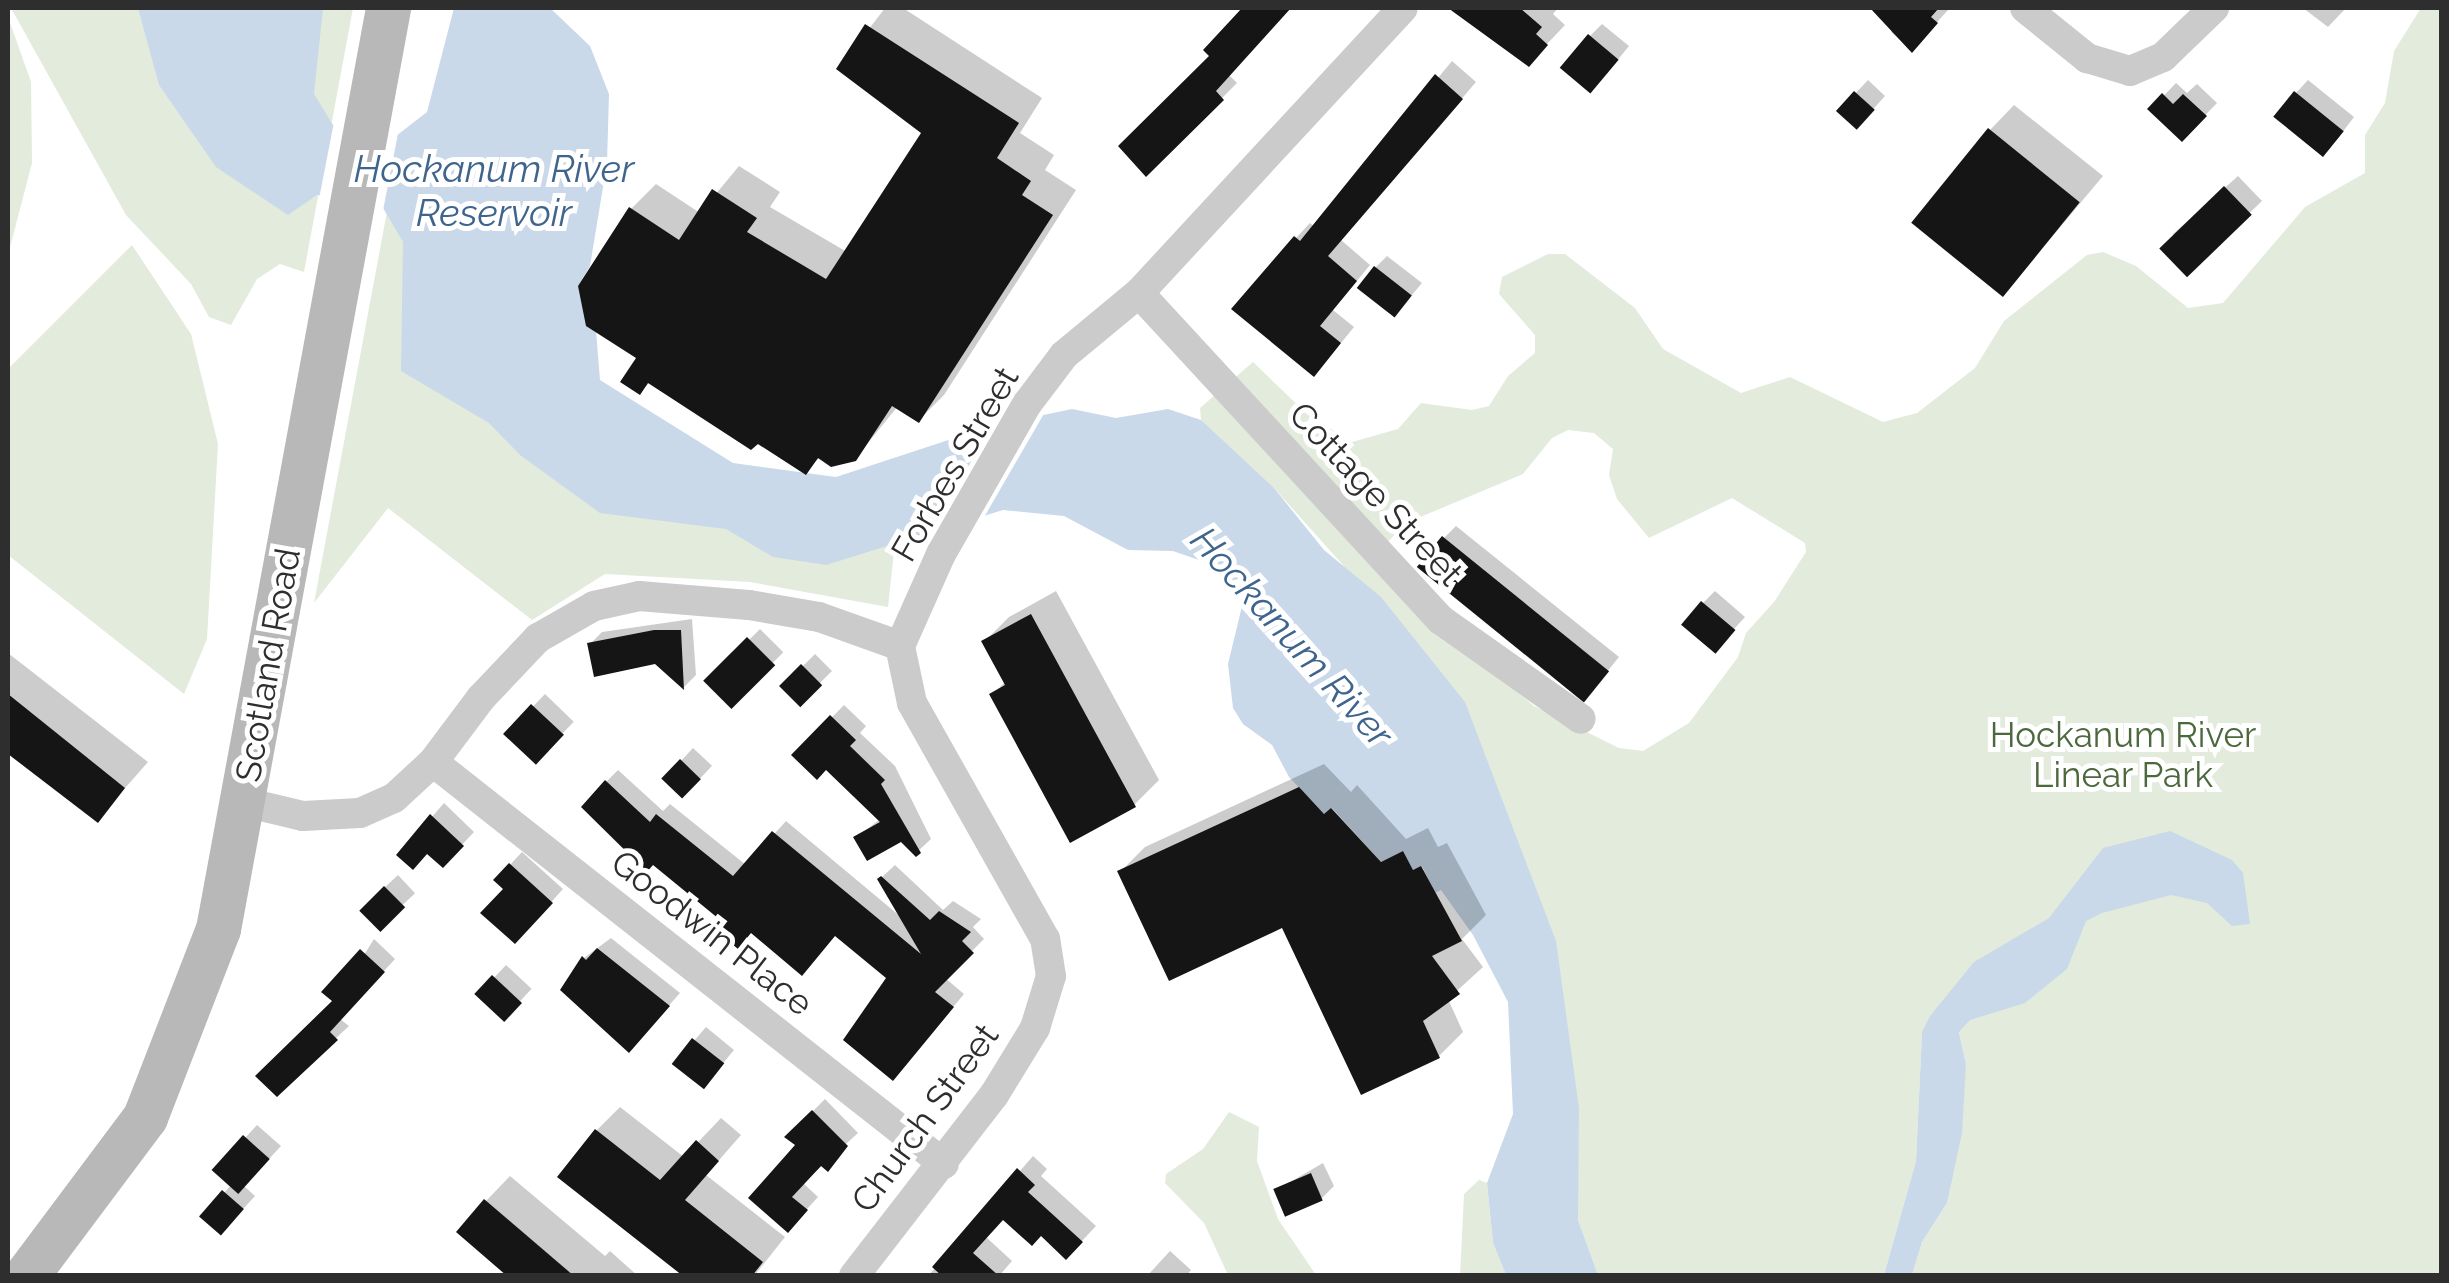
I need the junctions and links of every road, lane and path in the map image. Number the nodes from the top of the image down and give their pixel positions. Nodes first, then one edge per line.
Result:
1 (388, 8) edge
2 (1403, 8) edge
3 (2024, 8) edge
4 (2214, 8) edge
5 (1139, 293) junction
6 (900, 646) junction
7 (1581, 719) dead end
8 (433, 762) junction
9 (244, 802) junction
10 (944, 1164) junction
11 (26, 1276) edge
12 (854, 1276) edge

1 - 9 main road, Scotland Road
2 - 5 street, Forbes Street
3 - 4 street
5 - 6 street, Forbes Street
5 - 7 street, Cottage Street
6 - 8 street
6 - 10 street, Church Street
8 - 9 street
8 - 10 street, Goodwin Place
9 - 11 main road, Scotland Road
10 - 12 street, Church Street

